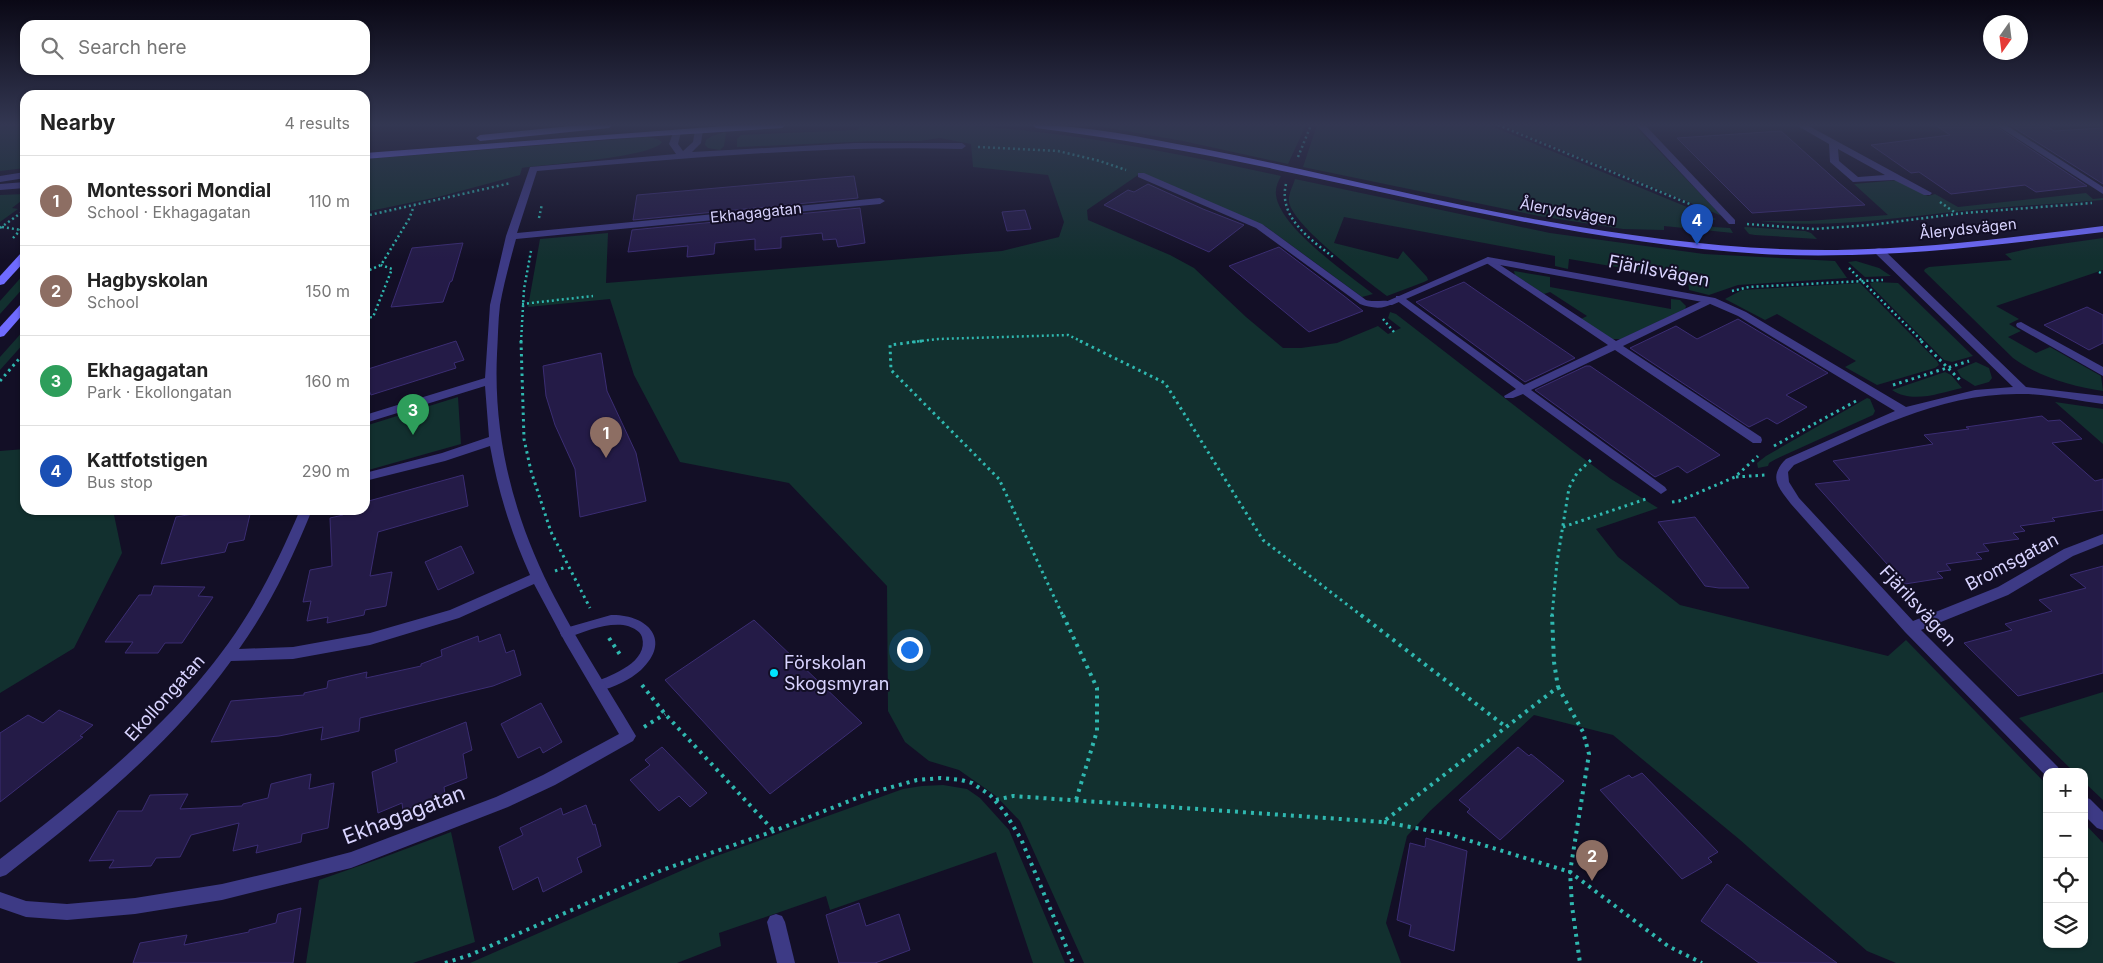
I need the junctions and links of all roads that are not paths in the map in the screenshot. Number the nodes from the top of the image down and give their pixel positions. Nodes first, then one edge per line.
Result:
1 (533, 170) edge
2 (1284, 170) edge
3 (1683, 170) edge
4 (1844, 170) edge
5 (1882, 170) edge
6 (2070, 170) edge
7 (1141, 175) road end
8 (20, 177) edge
9 (1895, 177) junction
10 (0, 179) edge
11 (20, 185) edge
12 (0, 186) edge
13 (2103, 191) edge
14 (1927, 193) dead end
15 (880, 201) dead end
16 (1732, 222) road end
17 (2103, 229) edge
18 (513, 236) junction
19 (1879, 251) junction
20 (20, 260) edge
21 (1488, 260) junction
22 (0, 282) edge
23 (1399, 298) junction
24 (1711, 300) junction
25 (1388, 303) joint
26 (20, 312) edge
27 (2021, 325) dead end
28 (0, 334) edge
29 (1616, 346) junction
30 (2103, 372) edge
31 (491, 380) junction
32 (1524, 390) junction
33 (2023, 390) junction
34 (1509, 396) dead end
35 (2103, 400) edge
36 (1904, 411) junction
37 (370, 417) edge
38 (494, 440) junction
39 (1757, 440) dead end
40 (370, 476) edge
41 (1661, 490) dead end
42 (304, 515) edge
43 (2103, 538) edge
44 (538, 577) junction
45 (1910, 628) junction
46 (566, 632) junction
47 (228, 655) junction
48 (600, 686) junction
49 (2048, 768) edge
50 (2088, 808) edge
51 (2103, 823) edge
52 (0, 869) edge
53 (0, 900) edge
54 (776, 922) dead end
55 (786, 963) edge

1 - 18 street, Ekhagagatan
2 - 19 main road, Ålerydsvägen
3 - 16 street
4 - 9 street
5 - 9 street
6 - 13 street
7 - 25 lane
8 - 10 street
9 - 14 street
11 - 12 street
15 - 18 street, Ekhagagatan
17 - 19 main road, Ålerydsvägen
18 - 31 street, Ekhagagatan
19 - 33 street
20 - 22 main road
21 - 23 street
21 - 24 street, Fjärilsvägen
21 - 29 lane
23 - 25 street
23 - 32 lane
24 - 29 lane
24 - 36 street, Fjärilsvägen
26 - 28 main road
27 - 30 street
29 - 32 lane
29 - 39 lane
31 - 37 street
31 - 38 street, Ekhagagatan
32 - 34 lane
32 - 41 lane
33 - 35 street
33 - 36 street
36 - 45 street, Fjärilsvägen
38 - 40 street
38 - 44 street, Ekhagagatan
42 - 47 street, Ekollongatan
43 - 45 street, Bromsgatan
44 - 46 street, Ekhagagatan
44 - 47 street
45 - 49 street, Fjärilsvägen
46 - 48 street, Ekhagagatan
46 - 48 lane
47 - 52 street, Ekollongatan
48 - 53 street, Ekhagagatan
50 - 51 street
54 - 55 street

